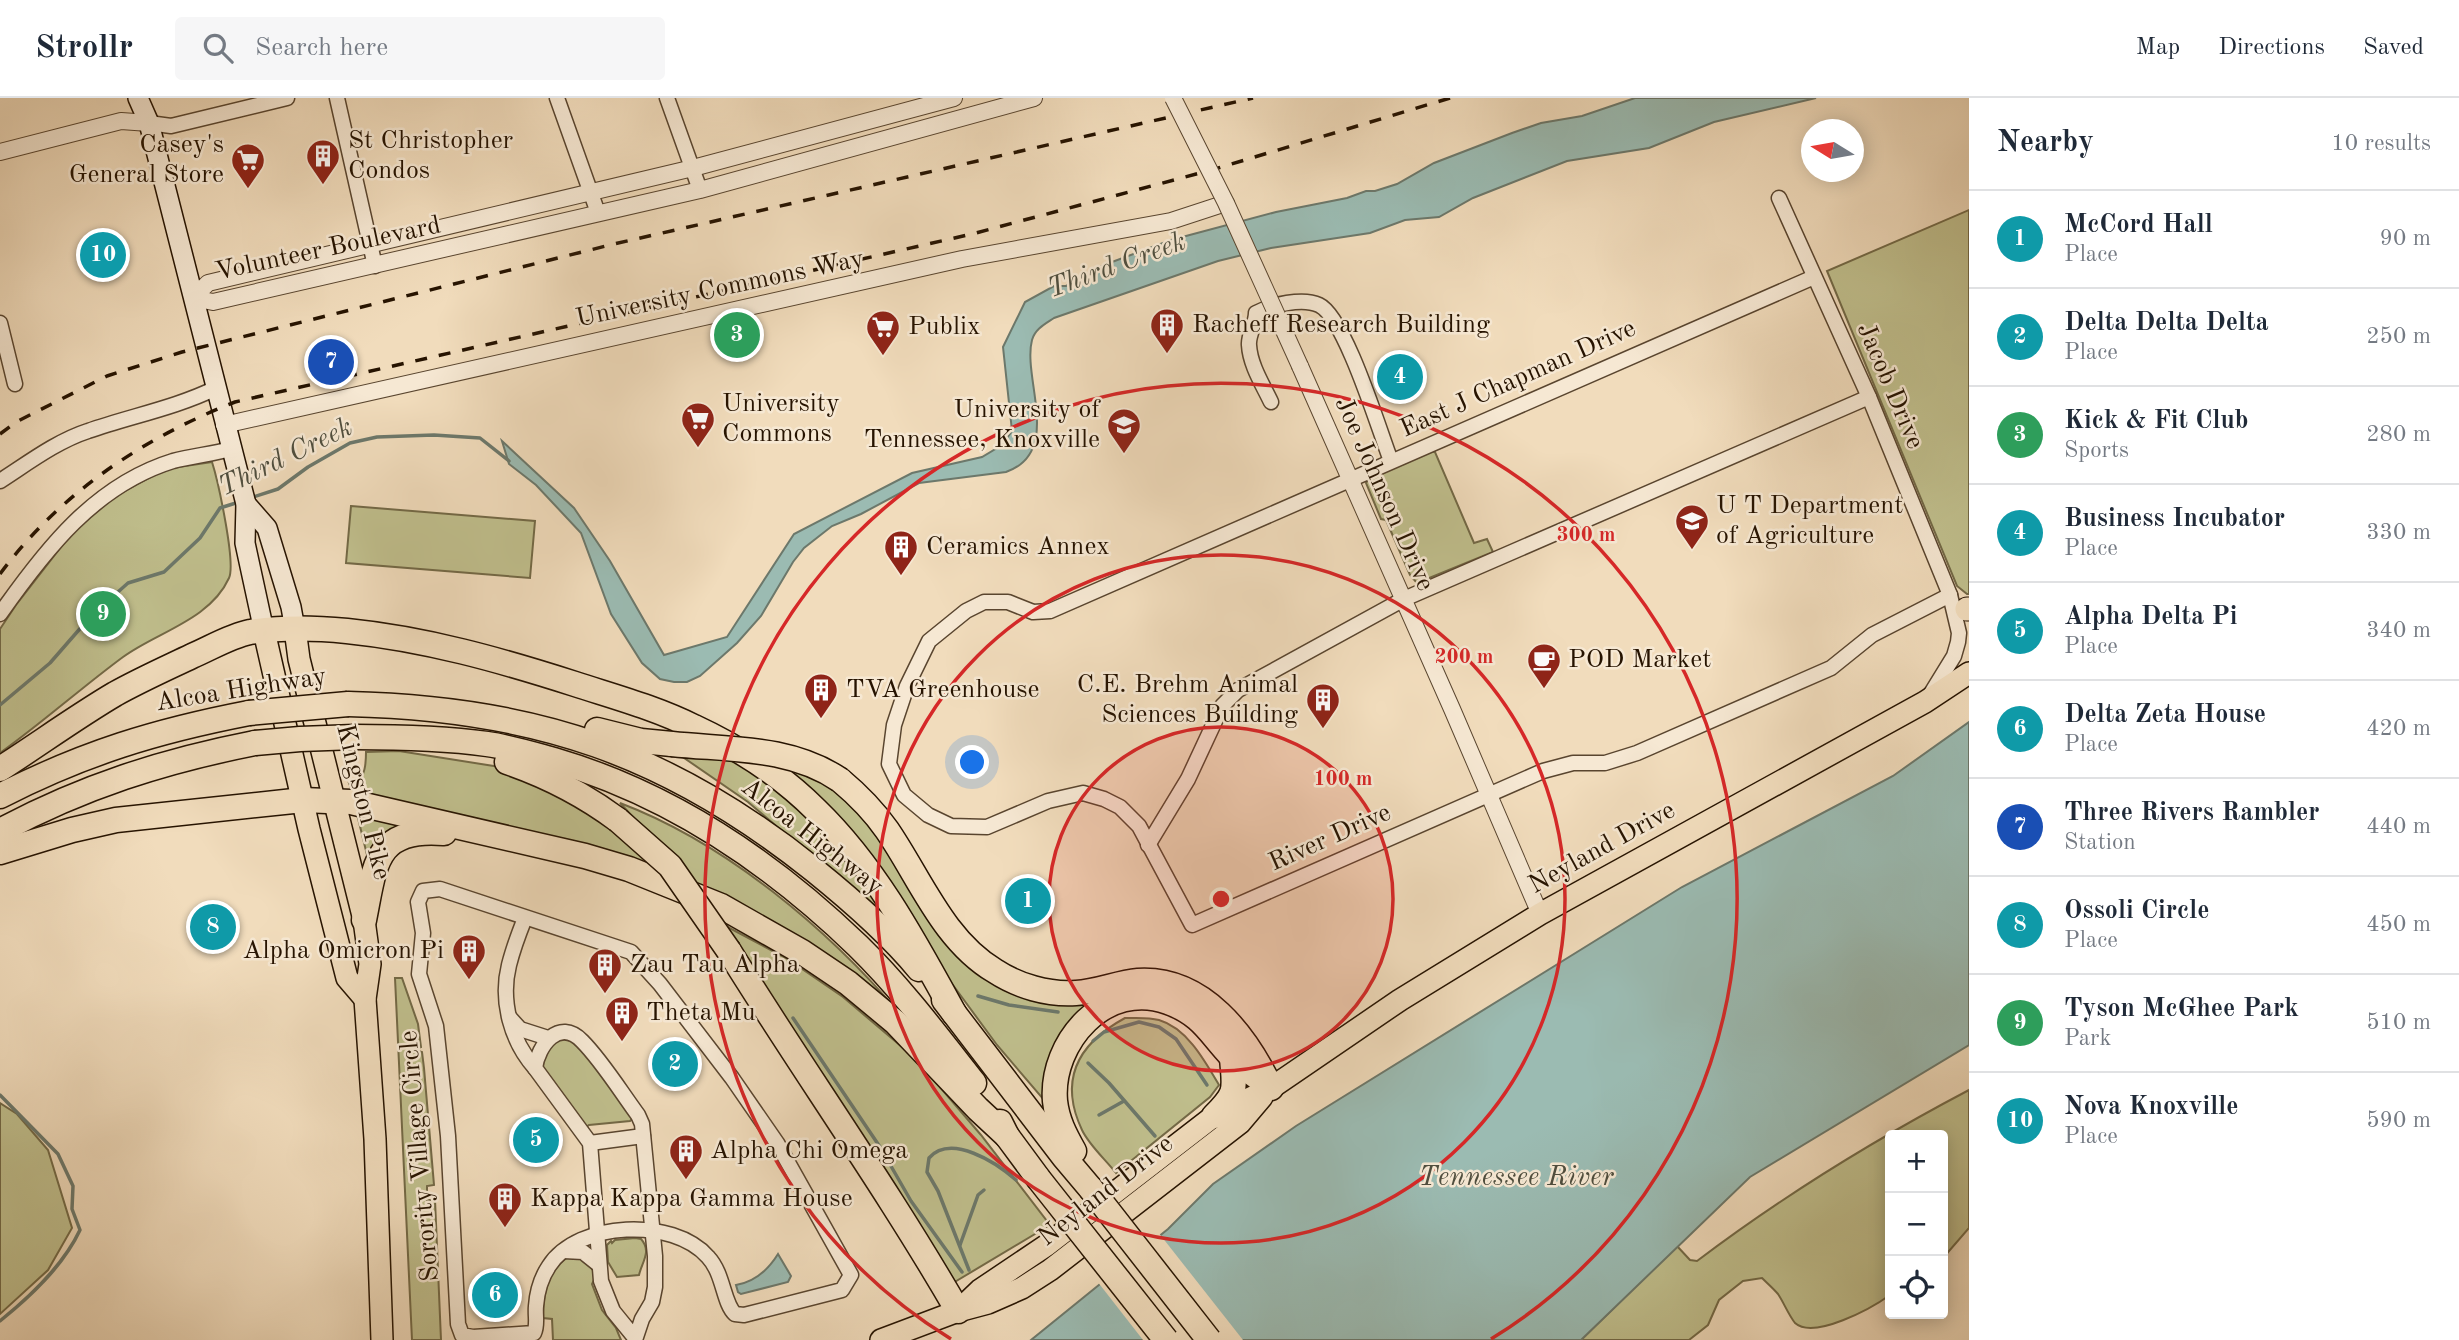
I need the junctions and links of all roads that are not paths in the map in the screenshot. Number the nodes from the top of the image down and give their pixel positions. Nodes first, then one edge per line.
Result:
1 (138, 98) edge
2 (148, 98) edge
3 (287, 98) edge
4 (337, 98) edge
5 (557, 98) edge
6 (667, 98) edge
7 (954, 98) edge
8 (1034, 98) edge
9 (1173, 98) edge
10 (149, 123) junction
11 (0, 152) edge
12 (693, 168) junction
13 (701, 190) junction
14 (591, 191) junction
15 (1779, 198) dead end
16 (1226, 203) junction
17 (598, 213) junction
18 (370, 244) junction
19 (375, 266) junction
20 (1814, 277) junction
21 (193, 298) junction
22 (0, 323) edge
23 (15, 384) dead end
24 (216, 388) junction
25 (1869, 397) junction
26 (1271, 402) dead end
27 (224, 425) junction
28 (231, 449) junction
29 (1391, 461) junction
30 (1349, 480) junction
31 (0, 481) edge
32 (246, 504) junction
33 (1404, 599) junction
34 (1964, 606) edge
35 (0, 614) edge
36 (295, 629) junction
37 (264, 631) junction
38 (1969, 673) edge
39 (1926, 702) junction
40 (488, 716) junction
41 (429, 740) junction
42 (2, 768) edge
43 (2, 795) edge
44 (1488, 797) junction
45 (303, 800) junction
46 (334, 801) junction
47 (506, 838) junction
48 (1, 841) edge
49 (1148, 845) junction
50 (1540, 914) junction
51 (525, 918) junction
52 (363, 920) junction
53 (365, 999) junction
54 (954, 1013) junction
55 (509, 1017) junction
56 (548, 1038) junction
57 (1232, 1057) junction
58 (535, 1068) junction
59 (1271, 1087) junction
60 (1214, 1116) junction
61 (643, 1136) junction
62 (1007, 1136) junction
63 (590, 1143) junction
64 (1068, 1153) junction
65 (652, 1230) junction
66 (597, 1233) junction
67 (694, 1244) junction
68 (564, 1251) junction
69 (656, 1263) junction
70 (598, 1264) junction
71 (958, 1311) junction
72 (635, 1339) edge
73 (382, 1340) edge
74 (881, 1340) edge
75 (1166, 1340) edge
76 (1209, 1340) edge

1 - 10 main road
2 - 10 main road
3 - 10 street
4 - 18 street
5 - 14 street
6 - 12 street
7 - 12 street, Volunteer Boulevard
8 - 13 street, Volunteer Boulevard
9 - 16 street, Joe Johnson Drive, bridge
10 - 11 street
10 - 21 main road, Kingston Pike
12 - 13 street
12 - 14 street, Volunteer Boulevard
13 - 17 street, Volunteer Boulevard
14 - 17 street
14 - 18 street, Volunteer Boulevard
15 - 20 street, Jacob Drive
16 - 27 street, University Commons Way
16 - 30 street, Joe Johnson Drive, bridge
17 - 19 street, Volunteer Boulevard
18 - 19 street
18 - 21 street, Volunteer Boulevard
19 - 21 street, Volunteer Boulevard
20 - 25 street, Jacob Drive
20 - 29 street, East J Chapman Drive
21 - 24 main road, Kingston Pike
22 - 23 street
24 - 27 main road, Kingston Pike
24 - 31 street
25 - 33 street
25 - 34 street, Jacob Drive
26 - 29 street
27 - 28 main road, Kingston Pike
28 - 32 main road, Kingston Pike
28 - 35 street
29 - 30 street, East J Chapman Drive
30 - 33 street, Joe Johnson Drive
30 - 49 street, East J Chapman Drive
32 - 36 main road, Kingston Pike
32 - 37 main road, Kingston Pike
33 - 44 street, Joe Johnson Drive
33 - 49 street
34 - 39 street, Jacob Drive
34 - 44 street, River Drive
36 - 37 highway
36 - 46 main road, Kingston Pike
36 - 54 highway
37 - 42 highway
37 - 45 main road, Kingston Pike
38 - 39 main road, Neyland Drive
39 - 50 main road, Neyland Drive
40 - 43 highway, Alcoa Highway, bridge
40 - 54 highway, Alcoa Highway
40 - 59 highway, bridge
41 - 48 highway, Alcoa Highway, bridge
41 - 62 highway, Alcoa Highway
41 - 71 highway, bridge
44 - 49 street, River Drive
44 - 50 street, Joe Johnson Drive
45 - 46 highway
45 - 48 highway
45 - 53 main road, Kingston Pike
46 - 47 highway
46 - 52 main road, Kingston Pike
47 - 52 highway
47 - 62 highway
50 - 59 main road, Neyland Drive
51 - 55 street
51 - 67 street, Sorority Village Circle
51 - 68 street, Sorority Village Circle
52 - 53 main road, Kingston Pike
53 - 73 main road, Kingston Pike
54 - 64 highway, Alcoa Highway
55 - 56 street
55 - 58 street
56 - 58 street
56 - 61 street
57 - 59 highway
57 - 60 highway
57 - 64 highway
58 - 63 street
59 - 60 main road, Neyland Drive
59 - 71 main road, Neyland Drive
60 - 71 main road, Neyland Drive
61 - 63 street
61 - 65 street
62 - 75 highway, Alcoa Highway, bridge
63 - 66 street
64 - 76 highway, Alcoa Highway, bridge
65 - 66 street, Sorority Village Circle
65 - 67 street, Sorority Village Circle
65 - 69 street
66 - 68 street, Sorority Village Circle
66 - 70 street
67 - 69 street
68 - 70 street
69 - 72 street
70 - 72 street
71 - 74 main road, Neyland Drive

